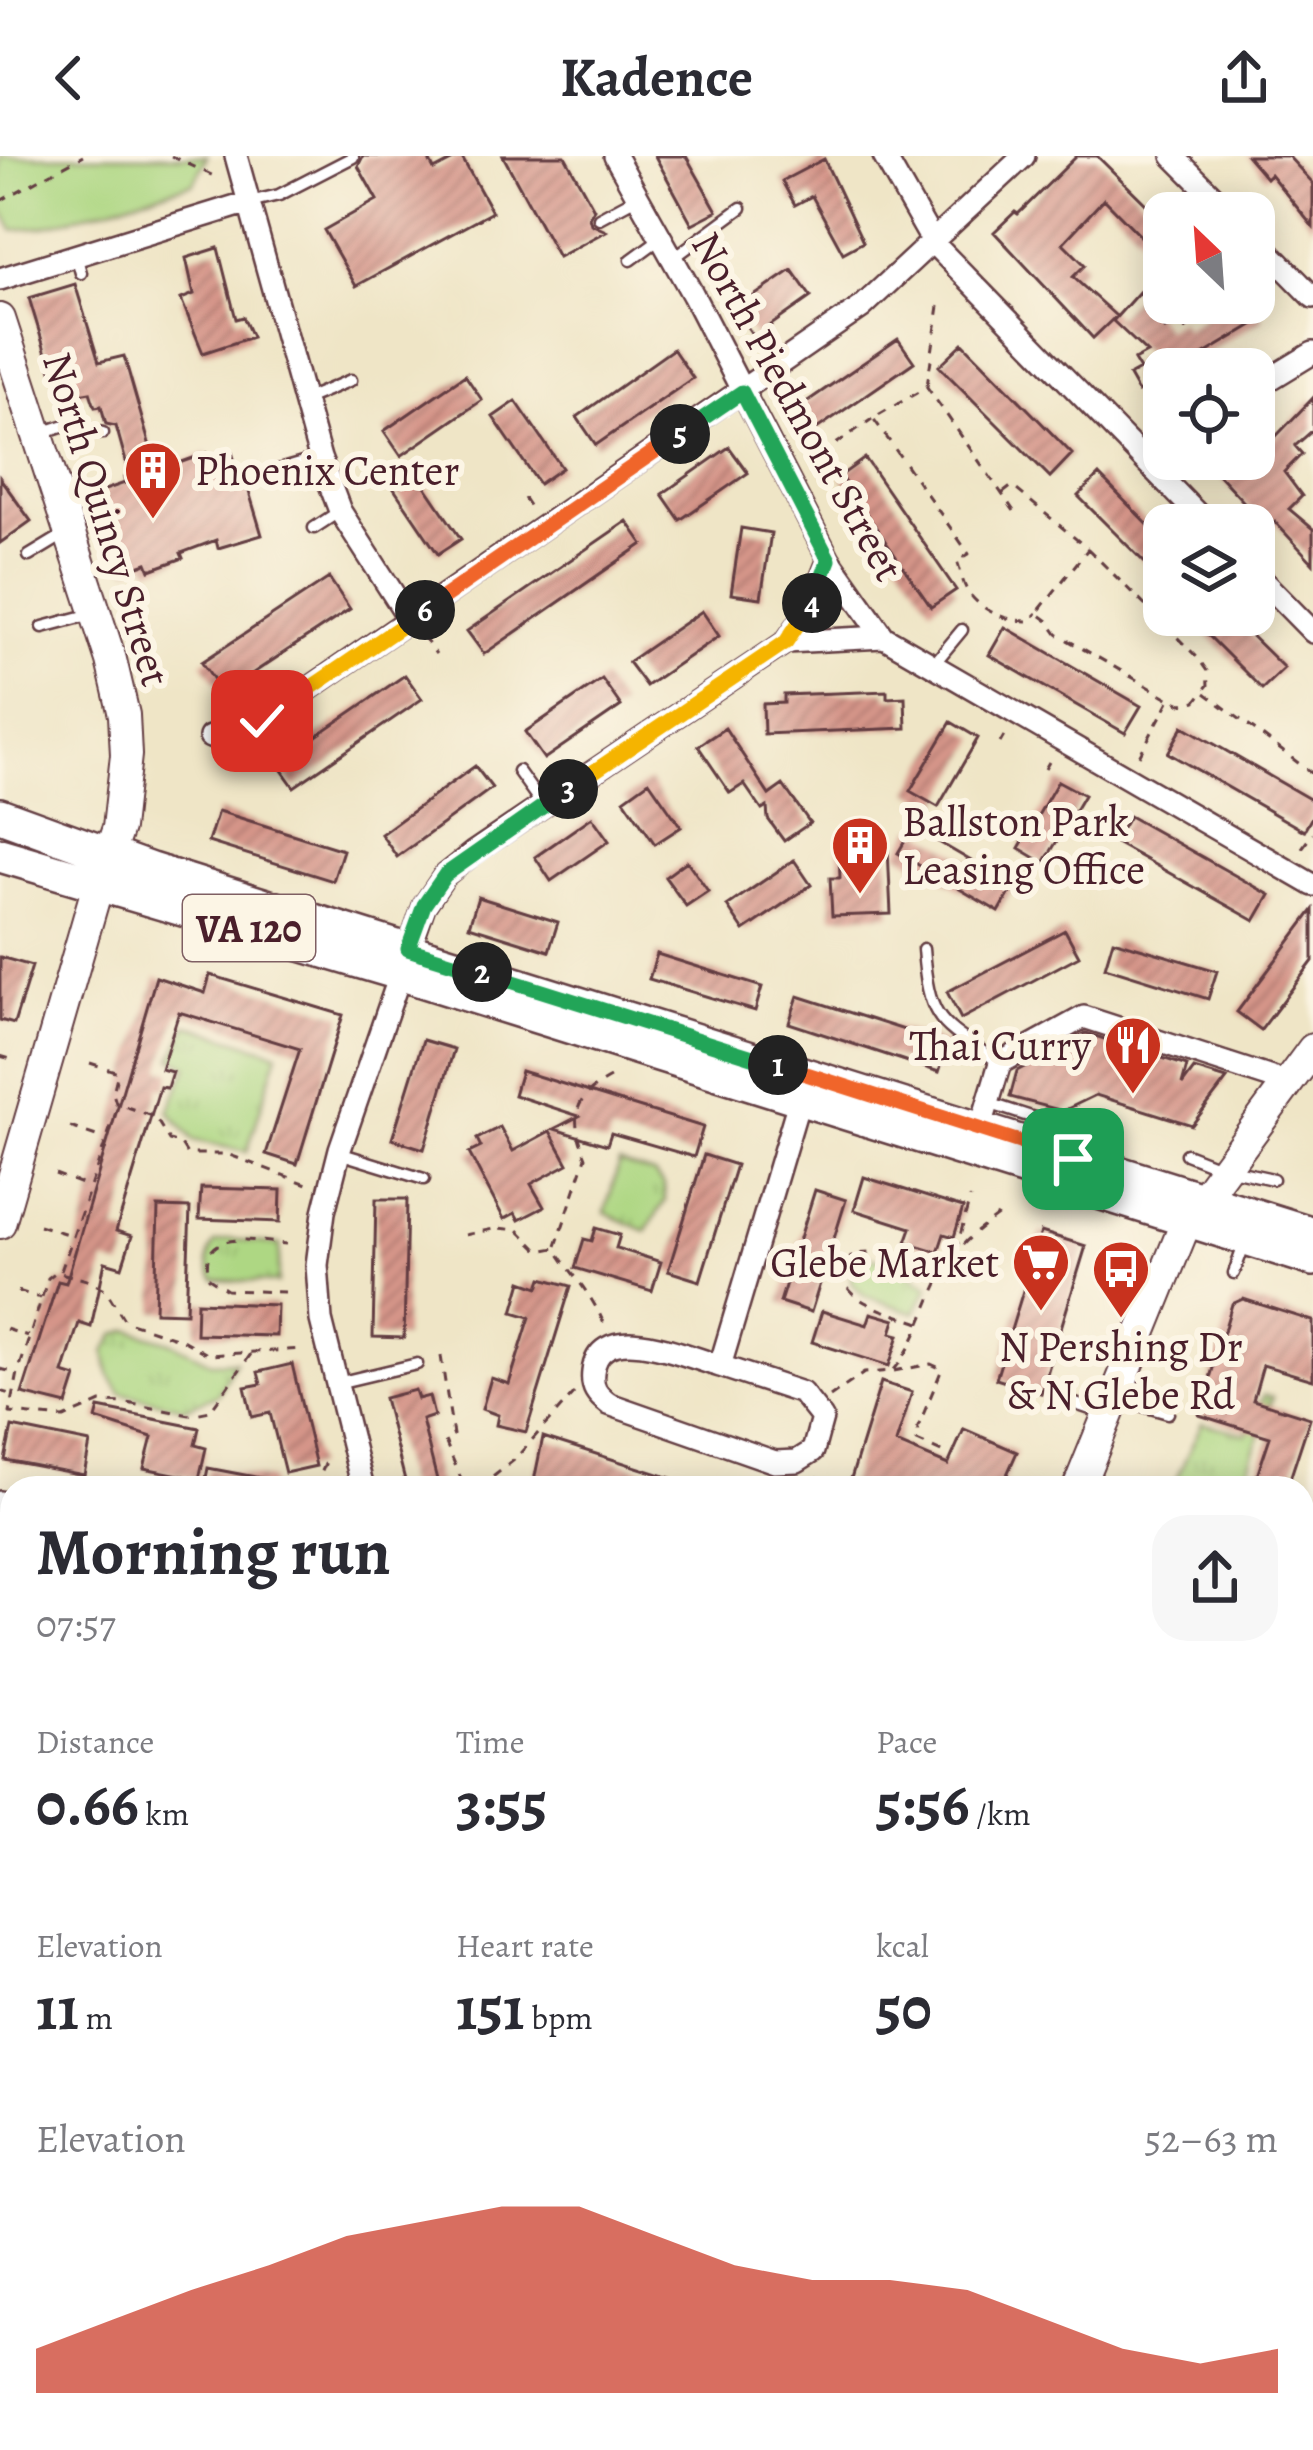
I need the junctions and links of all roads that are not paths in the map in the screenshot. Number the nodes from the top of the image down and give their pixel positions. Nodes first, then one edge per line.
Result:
1 (236, 156) edge
2 (615, 156) edge
3 (884, 156) edge
4 (1024, 156) edge
5 (1173, 156) edge
6 (353, 157) edge
7 (1209, 192) edge
8 (638, 197) junction
9 (249, 202) junction
10 (742, 208) dead end
11 (599, 218) dead end
12 (661, 238) junction
13 (934, 244) junction
14 (1275, 258) edge
15 (632, 260) dead end
16 (672, 260) junction
17 (0, 280) edge
18 (1313, 297) edge
19 (0, 319) edge
20 (1313, 353) edge
21 (9, 376) edge
22 (1275, 376) edge
23 (351, 380) dead end
24 (742, 392) junction
25 (306, 399) junction
26 (103, 433) dead end
27 (38, 435) junction
28 (320, 458) junction
29 (1142, 458) joint
30 (275, 471) dead end
31 (1187, 504) edge
32 (340, 511) junction
33 (314, 528) dead end
34 (70, 531) junction
35 (29, 556) dead end
36 (829, 560) junction
37 (1275, 593) edge
38 (96, 612) junction
39 (410, 620) junction
40 (43, 627) dead end
41 (962, 630) dead end
42 (1313, 632) edge
43 (884, 637) junction
44 (786, 642) junction
45 (933, 665) junction
46 (210, 737) dead end
47 (518, 770) dead end
48 (543, 806) junction
49 (0, 815) edge
50 (0, 855) edge
51 (104, 870) junction
52 (1312, 882) edge
53 (923, 950) dead end
54 (404, 961) junction
55 (1000, 1063) junction
56 (1302, 1071) edge
57 (804, 1086) junction
58 (1088, 1123) dead end
59 (977, 1140) junction
60 (339, 1153) junction
61 (1186, 1154) dead end
62 (1222, 1168) junction
63 (424, 1179) dead end
64 (1273, 1179) dead end
65 (1193, 1209) junction
66 (0, 1223) edge
67 (1313, 1234) edge
68 (1246, 1238) junction
69 (1313, 1259) edge
70 (1234, 1273) dead end
71 (417, 1364) dead end
72 (719, 1366) junction
73 (337, 1383) junction
74 (1055, 1396) dead end
75 (1111, 1406) junction
76 (1168, 1413) dead end
77 (360, 1476) edge
78 (1083, 1476) edge

1 - 9 street
2 - 8 street, North Piedmont Street
3 - 13 street
4 - 13 street
5 - 7 street
6 - 9 lane
8 - 11 lane
8 - 12 street, North Piedmont Street
9 - 17 street
9 - 25 street
10 - 16 lane
12 - 15 lane
12 - 16 street, North Piedmont Street
13 - 24 street
13 - 29 street
14 - 18 street
16 - 24 street, North Piedmont Street
19 - 21 street, North Quincy Street
20 - 22 street
21 - 27 street, North Quincy Street
23 - 25 lane
24 - 36 street, North Piedmont Street
24 - 39 street
25 - 28 street
26 - 27 lane
27 - 34 street, North Quincy Street
28 - 30 lane
28 - 32 street
29 - 31 street
32 - 33 lane
32 - 39 street
34 - 35 lane
34 - 38 street, North Quincy Street
36 - 43 street, North Piedmont Street
36 - 44 street
37 - 42 street
38 - 40 lane
38 - 51 street, North Quincy Street
39 - 46 street
41 - 45 lane
43 - 44 street
43 - 45 street, North Piedmont Street
44 - 48 street
45 - 52 street, North Piedmont Street
47 - 48 lane
48 - 54 street
49 - 51 main road, VA 120
50 - 51 main road, VA 120
51 - 54 main road, VA 120
51 - 66 street, North Quincy Street
53 - 55 lane
54 - 57 main road, VA 120
54 - 60 street
55 - 56 street
55 - 59 street
56 - 62 street
57 - 59 main road, VA 120
57 - 72 street
58 - 59 lane
59 - 65 main road, VA 120
60 - 63 lane
60 - 73 street
61 - 62 lane
62 - 64 lane
62 - 65 street
65 - 67 main road, VA 120
65 - 68 main road, VA 120
65 - 75 street
68 - 69 main road, VA 120
68 - 70 lane
71 - 73 lane
72 - 72 street
73 - 77 street
74 - 75 lane
75 - 76 lane
75 - 78 street

